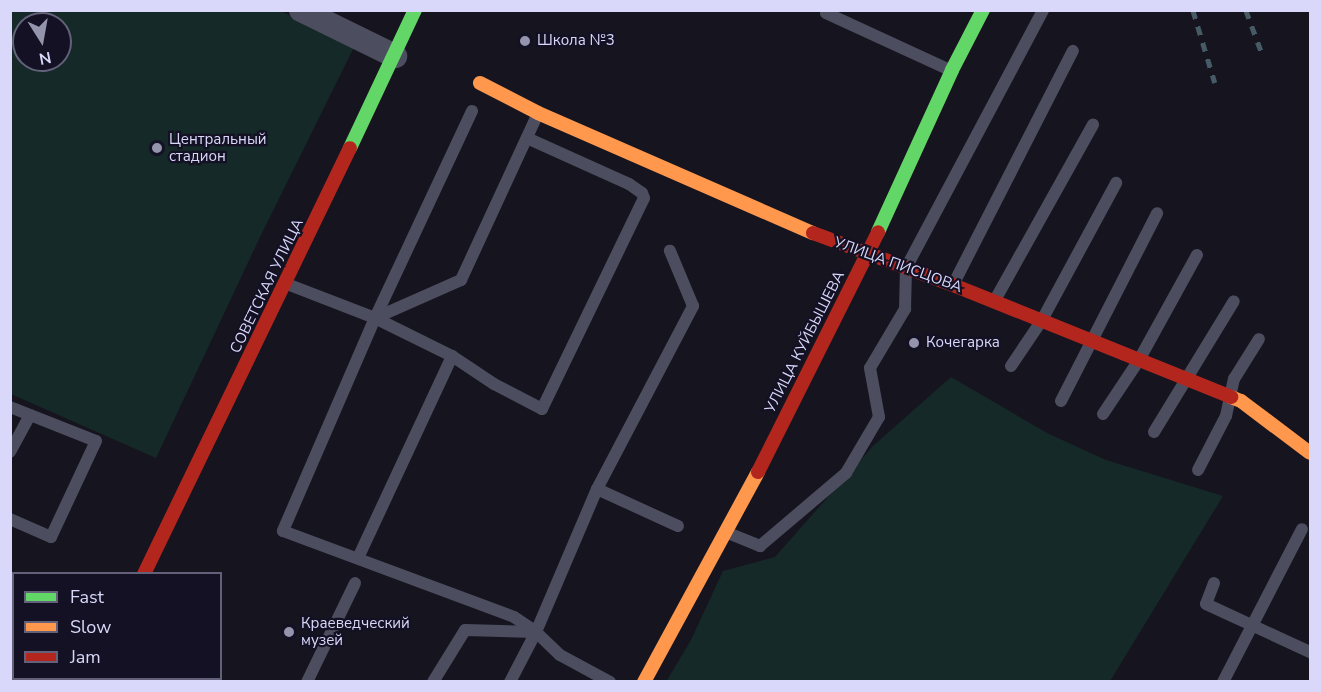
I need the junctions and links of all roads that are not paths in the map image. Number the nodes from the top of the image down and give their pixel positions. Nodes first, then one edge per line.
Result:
1 (301, 10) edge
2 (415, 10) edge
3 (827, 10) edge
4 (983, 10) edge
5 (1043, 10) edge
6 (1073, 51) dead end
7 (395, 56) junction
8 (952, 70) junction
9 (480, 83) dead end
10 (472, 111) dead end
11 (538, 113) junction
12 (1093, 125) dead end
13 (527, 138) junction
14 (1116, 183) dead end
15 (1157, 213) dead end
16 (670, 251) dead end
17 (868, 253) junction
18 (1197, 255) dead end
19 (906, 268) junction
20 (287, 283) junction
21 (953, 285) junction
22 (994, 301) junction
23 (1234, 302) dead end
24 (375, 318) junction
25 (1042, 320) junction
26 (1259, 339) dead end
27 (1092, 342) junction
28 (452, 356) junction
29 (1139, 360) junction
30 (1011, 366) dead end
31 (1186, 378) junction
32 (1230, 396) junction
33 (1062, 400) dead end
34 (10, 407) edge
35 (1103, 414) dead end
36 (30, 415) junction
37 (1154, 432) dead end
38 (10, 452) edge
39 (1311, 453) edge
40 (1198, 470) dead end
41 (597, 489) junction
42 (10, 519) edge
43 (678, 526) dead end
44 (1302, 529) dead end
45 (727, 533) junction
46 (358, 558) junction
47 (144, 572) edge
48 (355, 583) dead end
49 (1214, 583) dead end
50 (1251, 627) junction
51 (536, 632) junction
52 (1311, 652) edge
53 (307, 681) edge
54 (433, 681) edge
55 (510, 681) edge
56 (610, 681) edge
57 (644, 681) edge
58 (1223, 681) edge

1 - 7 street
2 - 7 main road, СОВЕТСКАЯ УЛИЦА
3 - 8 lane
4 - 8 main road, УЛИЦА КУЙБЫШЕВА
5 - 19 lane
6 - 21 lane
7 - 20 main road, СОВЕТСКАЯ УЛИЦА
8 - 17 main road, УЛИЦА КУЙБЫШЕВА
9 - 11 main road, УЛИЦА ПИСЦОВА
10 - 24 lane
11 - 13 lane
11 - 17 main road, УЛИЦА ПИСЦОВА
12 - 22 lane
13 - 24 lane
13 - 28 lane
14 - 25 lane
15 - 27 lane
16 - 41 lane
17 - 19 main road, УЛИЦА ПИСЦОВА
17 - 45 main road, УЛИЦА КУЙБЫШЕВА
18 - 29 lane
19 - 21 main road, УЛИЦА ПИСЦОВА
19 - 45 lane
20 - 24 lane
20 - 47 main road, СОВЕТСКАЯ УЛИЦА
21 - 22 main road, УЛИЦА ПИСЦОВА
22 - 25 main road, УЛИЦА ПИСЦОВА
23 - 31 lane
24 - 28 lane
24 - 46 lane
25 - 27 main road, УЛИЦА ПИСЦОВА
25 - 30 lane
26 - 32 lane
27 - 29 main road, УЛИЦА ПИСЦОВА
27 - 33 lane
28 - 46 lane
29 - 31 main road, УЛИЦА ПИСЦОВА
29 - 35 lane
31 - 32 main road, УЛИЦА ПИСЦОВА
31 - 37 lane
32 - 39 main road, УЛИЦА ПИСЦОВА
32 - 40 lane
34 - 36 lane
36 - 38 lane
36 - 42 lane
41 - 43 lane
41 - 51 lane
44 - 50 lane
45 - 57 main road, УЛИЦА КУЙБЫШЕВА
46 - 51 lane
48 - 53 lane
49 - 50 lane
50 - 52 lane
50 - 58 lane
51 - 54 lane
51 - 55 lane
51 - 56 lane

